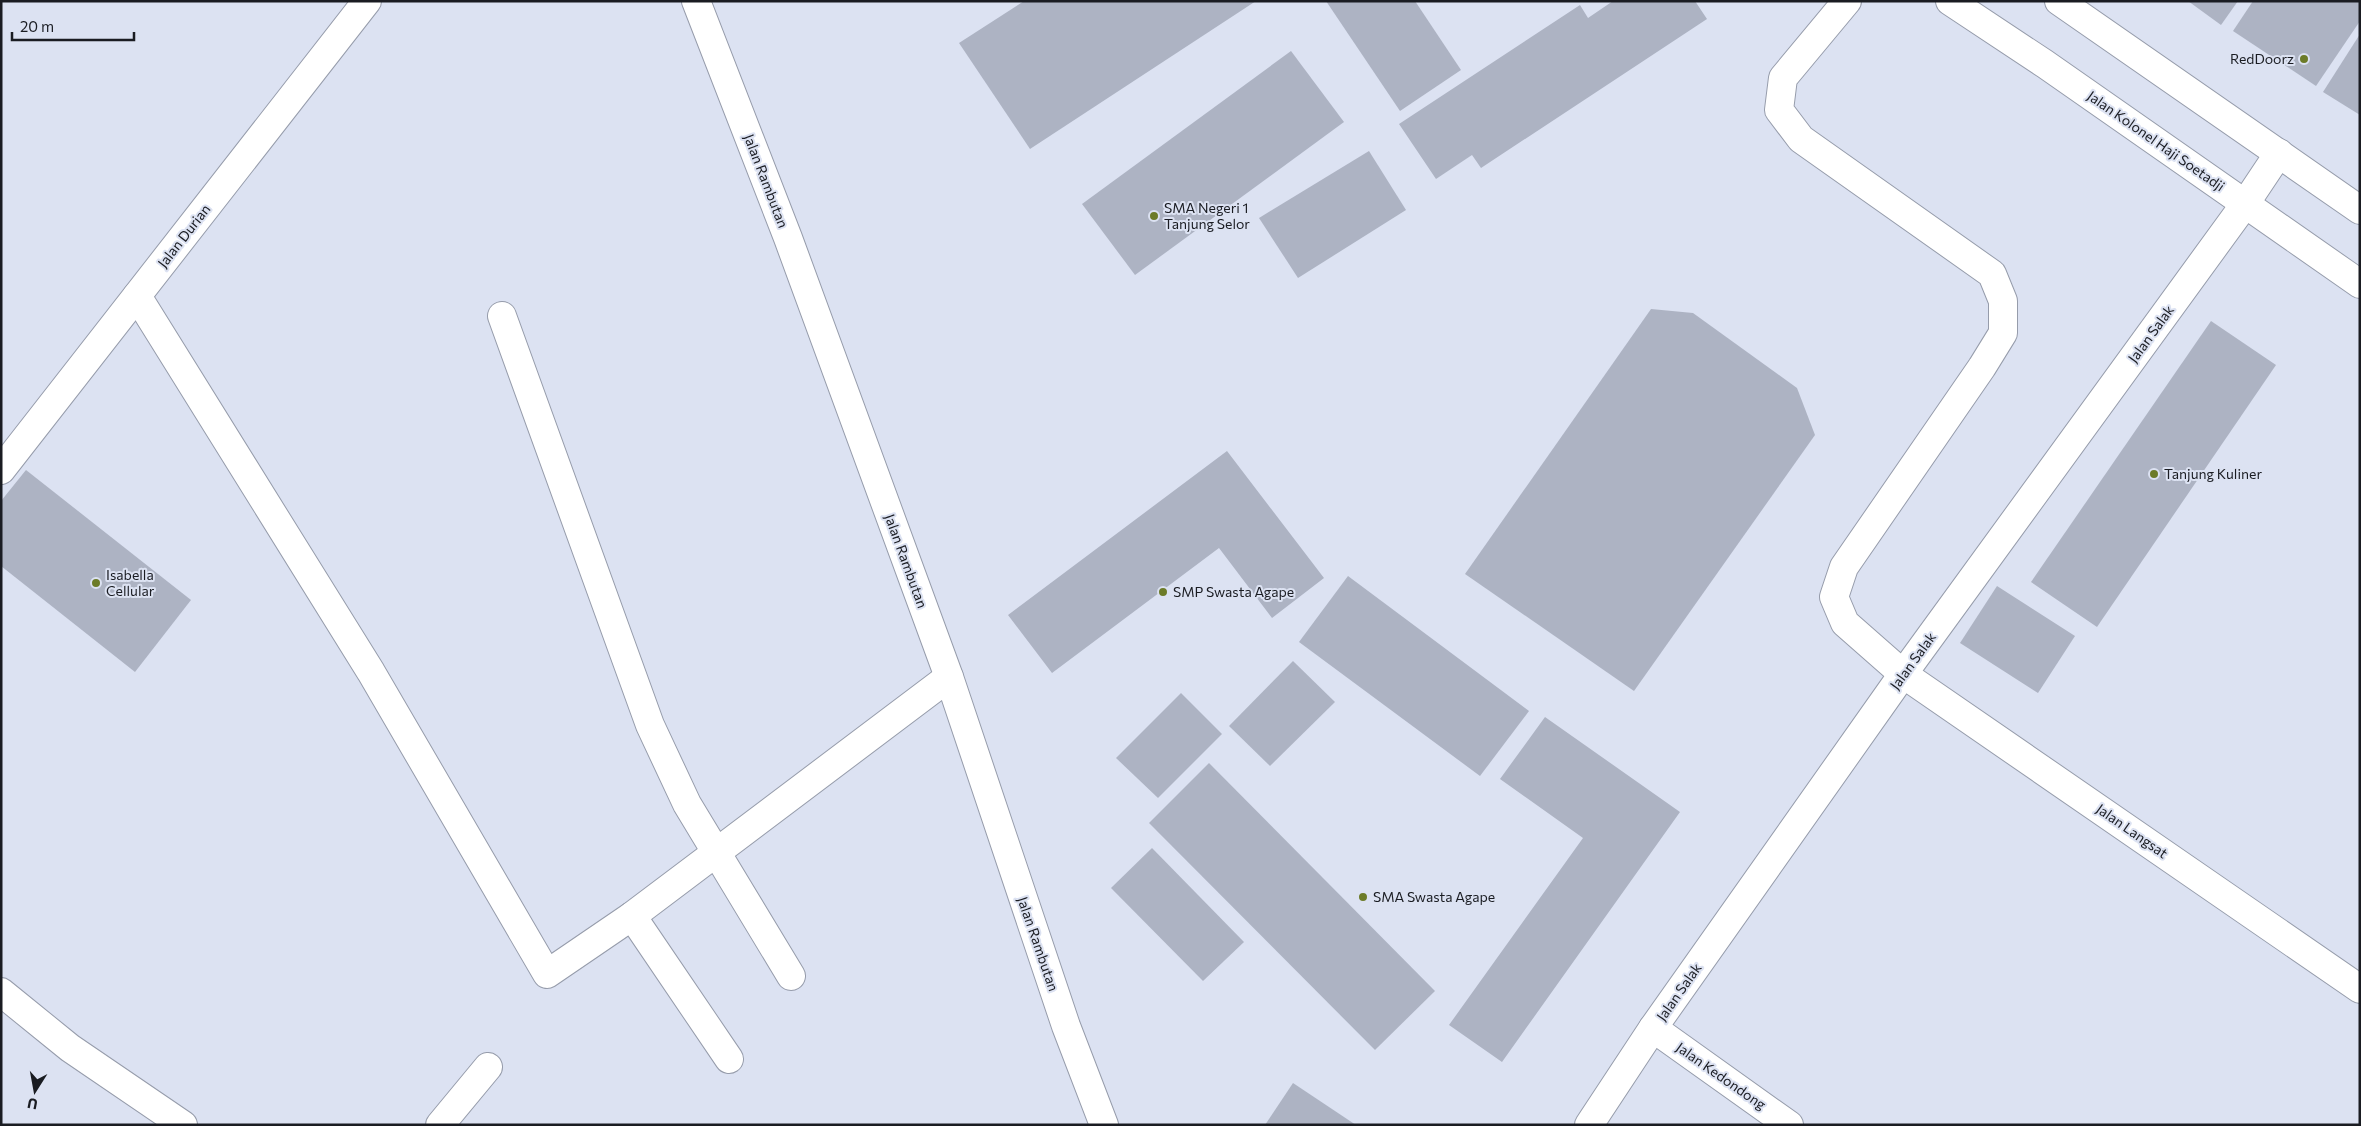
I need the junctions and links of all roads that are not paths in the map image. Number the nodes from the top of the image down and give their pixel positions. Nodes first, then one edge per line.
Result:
1 (366, 1) edge
2 (696, 1) edge
3 (1847, 1) edge
4 (1950, 1) edge
5 (2059, 1) edge
6 (2279, 153) junction
7 (2245, 204) junction
8 (2360, 210) edge
9 (2360, 284) edge
10 (137, 296) junction
11 (502, 316) dead end
12 (1, 470) edge
13 (1903, 674) junction
14 (948, 677) junction
15 (716, 853) junction
16 (632, 916) junction
17 (791, 976) dead end
18 (2360, 988) edge
19 (1, 992) edge
20 (1653, 1028) junction
21 (729, 1059) dead end
22 (488, 1068) dead end
23 (183, 1125) edge
24 (440, 1125) edge
25 (1104, 1125) edge
26 (1589, 1125) edge
27 (1789, 1125) edge

1 - 10 main road, Jalan Durian
2 - 14 main road, Jalan Rambutan
3 - 13 main road, Jalan Langsat
4 - 7 main road, Jalan Kolonel Haji Soetadji
5 - 6 main road
6 - 7 main road, Jalan Salak
6 - 8 main road
7 - 9 main road, Jalan Kolonel Haji Soetadji
7 - 13 main road, Jalan Salak
10 - 12 main road, Jalan Durian
10 - 16 main road
11 - 15 main road
13 - 18 main road, Jalan Langsat
13 - 20 main road, Jalan Salak
14 - 15 main road
14 - 25 main road, Jalan Rambutan
15 - 16 main road
15 - 17 main road
16 - 21 main road
19 - 23 main road
20 - 26 main road, Jalan Salak
20 - 27 main road, Jalan Kedondong
22 - 24 main road

